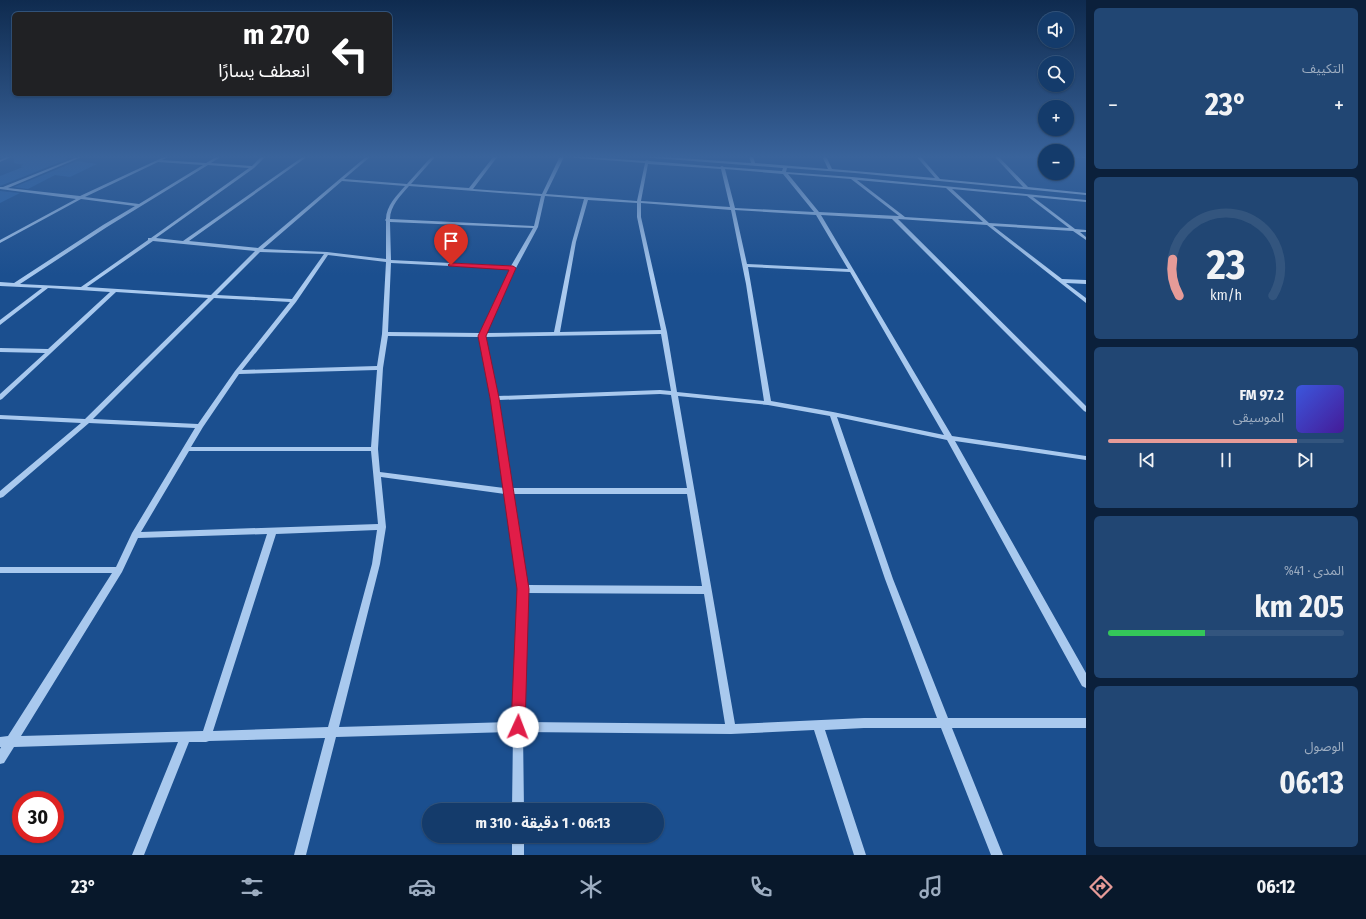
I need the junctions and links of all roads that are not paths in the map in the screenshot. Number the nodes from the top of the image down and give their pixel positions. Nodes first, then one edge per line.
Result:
1 (62, 196) edge
2 (84, 196) edge
3 (154, 196) edge
4 (212, 196) edge
5 (250, 196) edge
6 (322, 196) edge
7 (400, 196) edge
8 (543, 196) joint
9 (640, 196) edge
10 (730, 196) edge
11 (804, 196) edge
12 (876, 196) edge
13 (957, 196) edge
14 (1029, 196) edge
15 (1037, 196) edge
16 (80, 198) junction
17 (586, 199) junction
18 (639, 201) junction
19 (1086, 201) edge
20 (139, 205) junction
21 (734, 209) junction
22 (818, 214) junction
23 (893, 217) junction
24 (905, 218) junction
25 (387, 220) junction
26 (988, 224) junction
27 (536, 227) junction
28 (1072, 230) junction
29 (1086, 231) edge
30 (150, 239) junction
31 (1086, 239) edge
32 (0, 242) edge
33 (185, 242) junction
34 (259, 250) junction
35 (327, 253) junction
36 (389, 261) junction
37 (746, 265) junction
38 (513, 268) junction
39 (851, 271) junction
40 (1060, 281) junction
41 (1086, 282) edge
42 (0, 284) edge
43 (16, 284) junction
44 (48, 286) junction
45 (83, 288) junction
46 (115, 290) junction
47 (214, 296) junction
48 (294, 301) junction
49 (1086, 301) edge
50 (0, 323) edge
51 (664, 332) junction
52 (557, 333) junction
53 (385, 334) junction
54 (482, 336) junction
55 (0, 350) edge
56 (50, 351) junction
57 (380, 368) junction
58 (237, 372) junction
59 (675, 393) junction
60 (0, 398) edge
61 (495, 398) junction
62 (768, 403) junction
63 (1086, 410) edge
64 (833, 414) junction
65 (0, 417) edge
66 (87, 421) junction
67 (200, 426) junction
68 (950, 438) junction
69 (188, 449) junction
70 (374, 449) junction
71 (1086, 458) edge
72 (378, 474) junction
73 (507, 491) junction
74 (691, 491) junction
75 (0, 495) edge
76 (382, 527) junction
77 (272, 532) junction
78 (135, 535) junction
79 (0, 570) edge
80 (119, 570) junction
81 (523, 589) junction
82 (708, 590) junction
83 (1086, 683) edge
84 (944, 722) junction
85 (1086, 723) edge
86 (818, 726) junction
87 (518, 727) junction
88 (731, 729) junction
89 (331, 733) junction
90 (186, 736) junction
91 (206, 737) junction
92 (5, 742) edge
93 (0, 759) edge
94 (518, 803) edge
95 (518, 843) edge
96 (138, 855) edge
97 (300, 855) edge
98 (518, 855) edge
99 (860, 855) edge
100 (997, 855) edge

1 - 16 street
2 - 16 street
3 - 20 street
4 - 30 street
5 - 33 street
6 - 34 street
7 - 25 street
8 - 17 street
8 - 27 street
9 - 18 street
10 - 21 street
11 - 22 street
12 - 24 street
13 - 26 street
14 - 28 street
15 - 19 street
16 - 20 street
16 - 32 street
17 - 18 street
17 - 52 street
18 - 21 street
18 - 51 street
20 - 43 street
21 - 22 street
21 - 37 street
22 - 23 street
22 - 39 street
23 - 24 street
23 - 63 street
24 - 26 street
25 - 27 street
25 - 36 street
26 - 28 street
26 - 40 street
27 - 38 street
28 - 29 street
28 - 31 street
30 - 33 street
30 - 45 street
33 - 34 street
34 - 35 street
34 - 47 street
35 - 36 street
35 - 48 street
36 - 38 street
36 - 53 street
37 - 39 street
37 - 62 street
38 - 54 street
39 - 68 street
40 - 41 street
40 - 49 street
42 - 43 street
43 - 44 street
44 - 45 street
44 - 50 street
45 - 46 street
46 - 47 street
46 - 56 street
47 - 48 street
47 - 66 street
48 - 58 street
51 - 52 street
51 - 59 street
52 - 54 street
53 - 54 street
53 - 57 street
54 - 61 street
55 - 56 street
56 - 60 street
57 - 58 street
57 - 70 street
58 - 67 street
59 - 61 street
59 - 62 street
59 - 74 street
61 - 73 street
62 - 64 street
64 - 68 street
64 - 84 street
65 - 66 street
66 - 67 street
66 - 75 street
67 - 69 street
68 - 71 street
68 - 83 street
69 - 70 street
69 - 78 street
70 - 72 street
72 - 73 street
72 - 76 street
73 - 74 street
73 - 81 street
74 - 82 street
76 - 77 street
76 - 89 street
77 - 78 street
77 - 91 street
78 - 80 street
79 - 80 street
80 - 92 street
81 - 82 street
81 - 87 street
82 - 88 street
84 - 85 street
84 - 86 street
84 - 100 street
86 - 88 street
86 - 99 street
87 - 88 street
87 - 89 street
87 - 94 street
89 - 91 street
89 - 97 street
90 - 91 street
90 - 92 street
90 - 96 street
92 - 93 street
95 - 98 street

